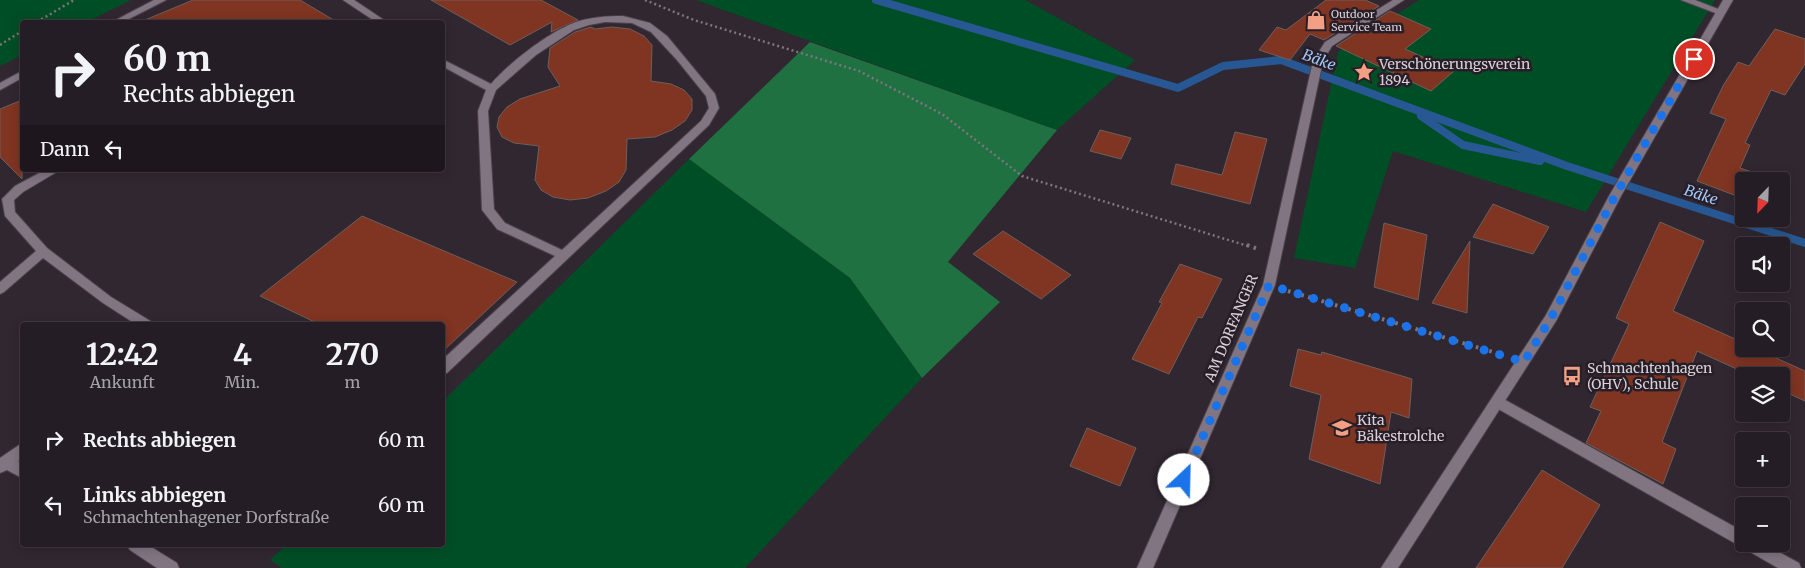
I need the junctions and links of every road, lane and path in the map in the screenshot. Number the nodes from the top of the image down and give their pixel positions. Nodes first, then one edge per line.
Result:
1 (74, 0) edge
2 (161, 0) edge
3 (348, 0) edge
4 (646, 0) edge
5 (1399, 0) edge
6 (1686, 0) edge
7 (1728, 0) edge
8 (1721, 12) junction
9 (40, 20) edge
10 (121, 20) edge
11 (379, 20) edge
12 (20, 33) edge
13 (0, 46) edge
14 (445, 64) edge
15 (20, 75) edge
16 (0, 87) edge
17 (492, 89) junction
18 (50, 172) edge
19 (42, 250) junction
20 (563, 255) junction
21 (1275, 255) junction
22 (1269, 285) junction
23 (0, 290) edge
24 (142, 322) edge
25 (1524, 362) junction
26 (445, 366) edge
27 (1498, 402) junction
28 (20, 451) edge
29 (3, 464) edge
30 (20, 471) edge
31 (1735, 535) edge
32 (138, 547) edge
33 (1764, 552) edge
34 (171, 568) edge
35 (1145, 568) edge
36 (1389, 568) edge
37 (1793, 568) edge

1 - 9 path
2 - 10 main road
3 - 11 main road
4 - 21 path
5 - 21 main road, AM DORFANGER
6 - 8 main road
7 - 8 main road
8 - 25 main road
12 - 13 path
14 - 17 main road
15 - 16 main road
17 - 20 main road
17 - 20 main road
18 - 19 main road
19 - 23 main road
19 - 24 main road
20 - 26 main road
21 - 22 main road, AM DORFANGER
22 - 25 path
22 - 35 main road, AM DORFANGER
25 - 27 main road
27 - 31 main road
27 - 36 main road
28 - 29 main road
29 - 30 main road
32 - 34 main road
33 - 37 main road

